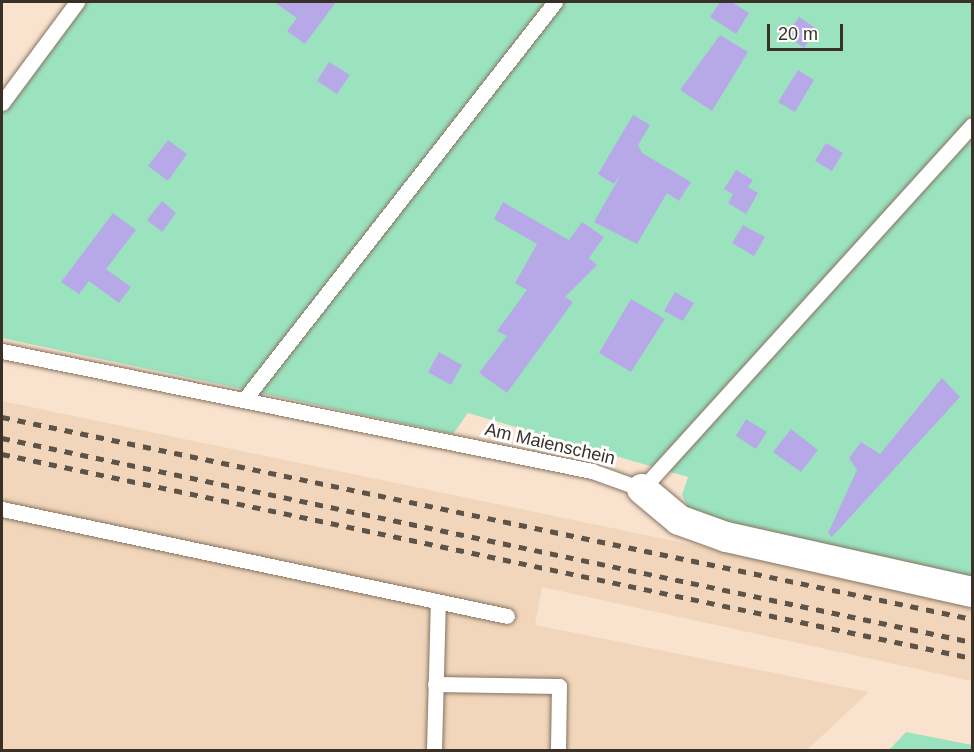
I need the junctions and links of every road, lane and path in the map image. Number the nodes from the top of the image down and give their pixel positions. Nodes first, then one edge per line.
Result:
1 (77, 2) edge
2 (555, 2) edge
3 (2, 103) edge
4 (972, 125) edge
5 (2, 351) edge
6 (244, 400) junction
7 (642, 489) junction
8 (2, 509) edge
9 (972, 592) edge
10 (438, 602) junction
11 (507, 616) dead end
12 (435, 684) junction
13 (434, 750) edge
14 (558, 750) edge

1 - 3 lane
2 - 6 lane
4 - 7 lane
5 - 6 lane, Am Maienschein
6 - 7 lane, Am Maienschein
7 - 9 street
8 - 10 lane
10 - 11 lane
10 - 12 lane
12 - 13 lane
12 - 14 lane

